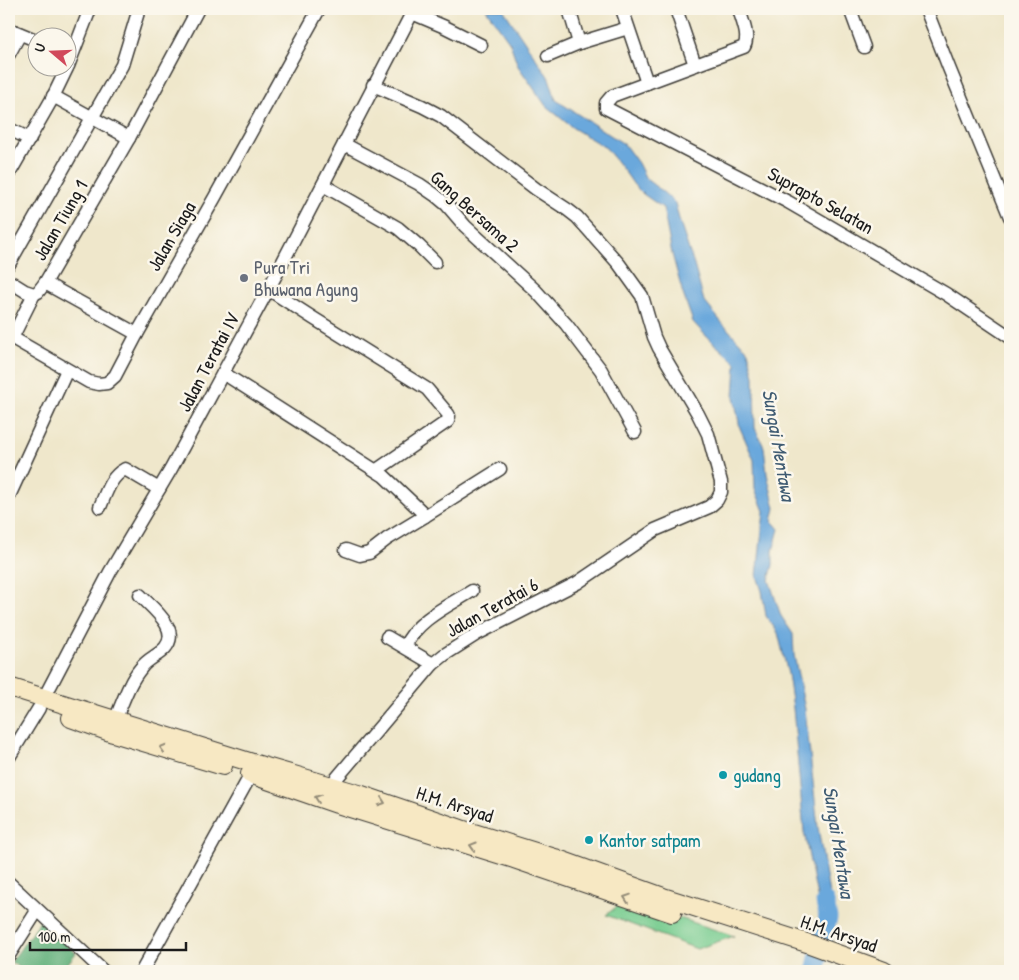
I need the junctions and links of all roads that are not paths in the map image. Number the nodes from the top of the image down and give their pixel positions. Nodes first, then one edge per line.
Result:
1 (90, 9) edge
2 (139, 9) edge
3 (198, 9) edge
4 (319, 9) edge
5 (569, 9) edge
6 (622, 9) edge
7 (676, 9) edge
8 (739, 9) edge
9 (850, 9) edge
10 (926, 9) edge
11 (411, 11) edge
12 (628, 28) junction
13 (14, 31) edge
14 (28, 37) edge
15 (78, 37) edge
16 (579, 43) junction
17 (481, 45) dead end
18 (864, 47) dead end
19 (9, 54) edge
20 (548, 56) dead end
21 (695, 65) junction
22 (61, 78) edge
23 (647, 83) junction
24 (373, 85) junction
25 (53, 96) junction
26 (92, 119) junction
27 (9, 129) edge
28 (129, 138) junction
29 (30, 139) junction
30 (344, 144) junction
31 (9, 174) edge
32 (323, 185) junction
33 (1010, 217) edge
34 (435, 262) dead end
35 (9, 264) edge
36 (9, 281) edge
37 (45, 283) junction
38 (268, 289) junction
39 (34, 294) junction
40 (137, 334) junction
41 (10, 337) edge
42 (1010, 337) edge
43 (67, 370) junction
44 (223, 373) junction
45 (635, 432) dead end
46 (377, 470) junction
47 (500, 470) dead end
48 (159, 489) junction
49 (9, 496) edge
50 (100, 507) dead end
51 (425, 516) junction
52 (346, 550) dead end
53 (472, 591) dead end
54 (140, 596) dead end
55 (387, 637) dead end
56 (405, 648) junction
57 (433, 664) junction
58 (9, 687) edge
59 (9, 698) edge
60 (42, 703) junction
61 (115, 720) junction
62 (9, 757) edge
63 (254, 769) junction
64 (330, 786) junction
65 (9, 883) edge
66 (37, 911) junction
67 (808, 950) junction
68 (9, 955) edge
69 (830, 958) junction
70 (103, 971) edge
71 (142, 971) edge
72 (852, 971) edge
73 (884, 971) edge

1 - 15 street
2 - 26 street
3 - 28 street, Jalan Tiung 1
4 - 40 street, Jalan Siaga
5 - 16 street
6 - 12 street
7 - 21 street
8 - 21 street
9 - 18 street
10 - 33 street
11 - 17 street
11 - 24 street, Jalan Teratai IV
12 - 16 street
12 - 23 street
13 - 14 street
13 - 19 street
16 - 20 street
21 - 23 street
22 - 25 street
23 - 42 street, Suprapto Selatan
24 - 30 street, Jalan Teratai IV
24 - 57 street, Jalan Teratai 6
25 - 26 street
25 - 29 street
26 - 28 street
26 - 35 street
27 - 29 street
28 - 37 street, Jalan Tiung 1
29 - 31 street
30 - 32 street, Jalan Teratai IV
30 - 45 street, Gang Bersama 2
32 - 34 street
32 - 38 street, Jalan Teratai IV
36 - 39 street
37 - 39 street, Jalan Tiung 1
37 - 40 street
38 - 44 street, Jalan Teratai IV
38 - 46 street
39 - 41 street, Jalan Tiung 1
40 - 43 street, Jalan Siaga
41 - 43 street, Jalan Siaga
43 - 49 street
44 - 46 street
44 - 48 street, Jalan Teratai IV
46 - 51 street
47 - 51 street
48 - 50 street
48 - 60 street, Jalan Teratai IV
51 - 52 street
53 - 56 street
54 - 61 street
55 - 56 street
56 - 57 street
57 - 64 street, Jalan Teratai 6
58 - 60 street, H.M. Arsyad
59 - 60 street, H.M. Arsyad
60 - 61 street, H.M. Arsyad
60 - 62 street, Jalan Teratai IV
63 -> 60 street, H.M. Arsyad
61 - 63 street, H.M. Arsyad
63 - 64 street, H.M. Arsyad
67 -> 63 street, H.M. Arsyad
63 - 71 street
64 -> 67 street, H.M. Arsyad
65 - 66 street
66 - 68 street
66 - 70 street
67 - 69 street, H.M. Arsyad
69 - 72 street, H.M. Arsyad
69 - 73 street, H.M. Arsyad

